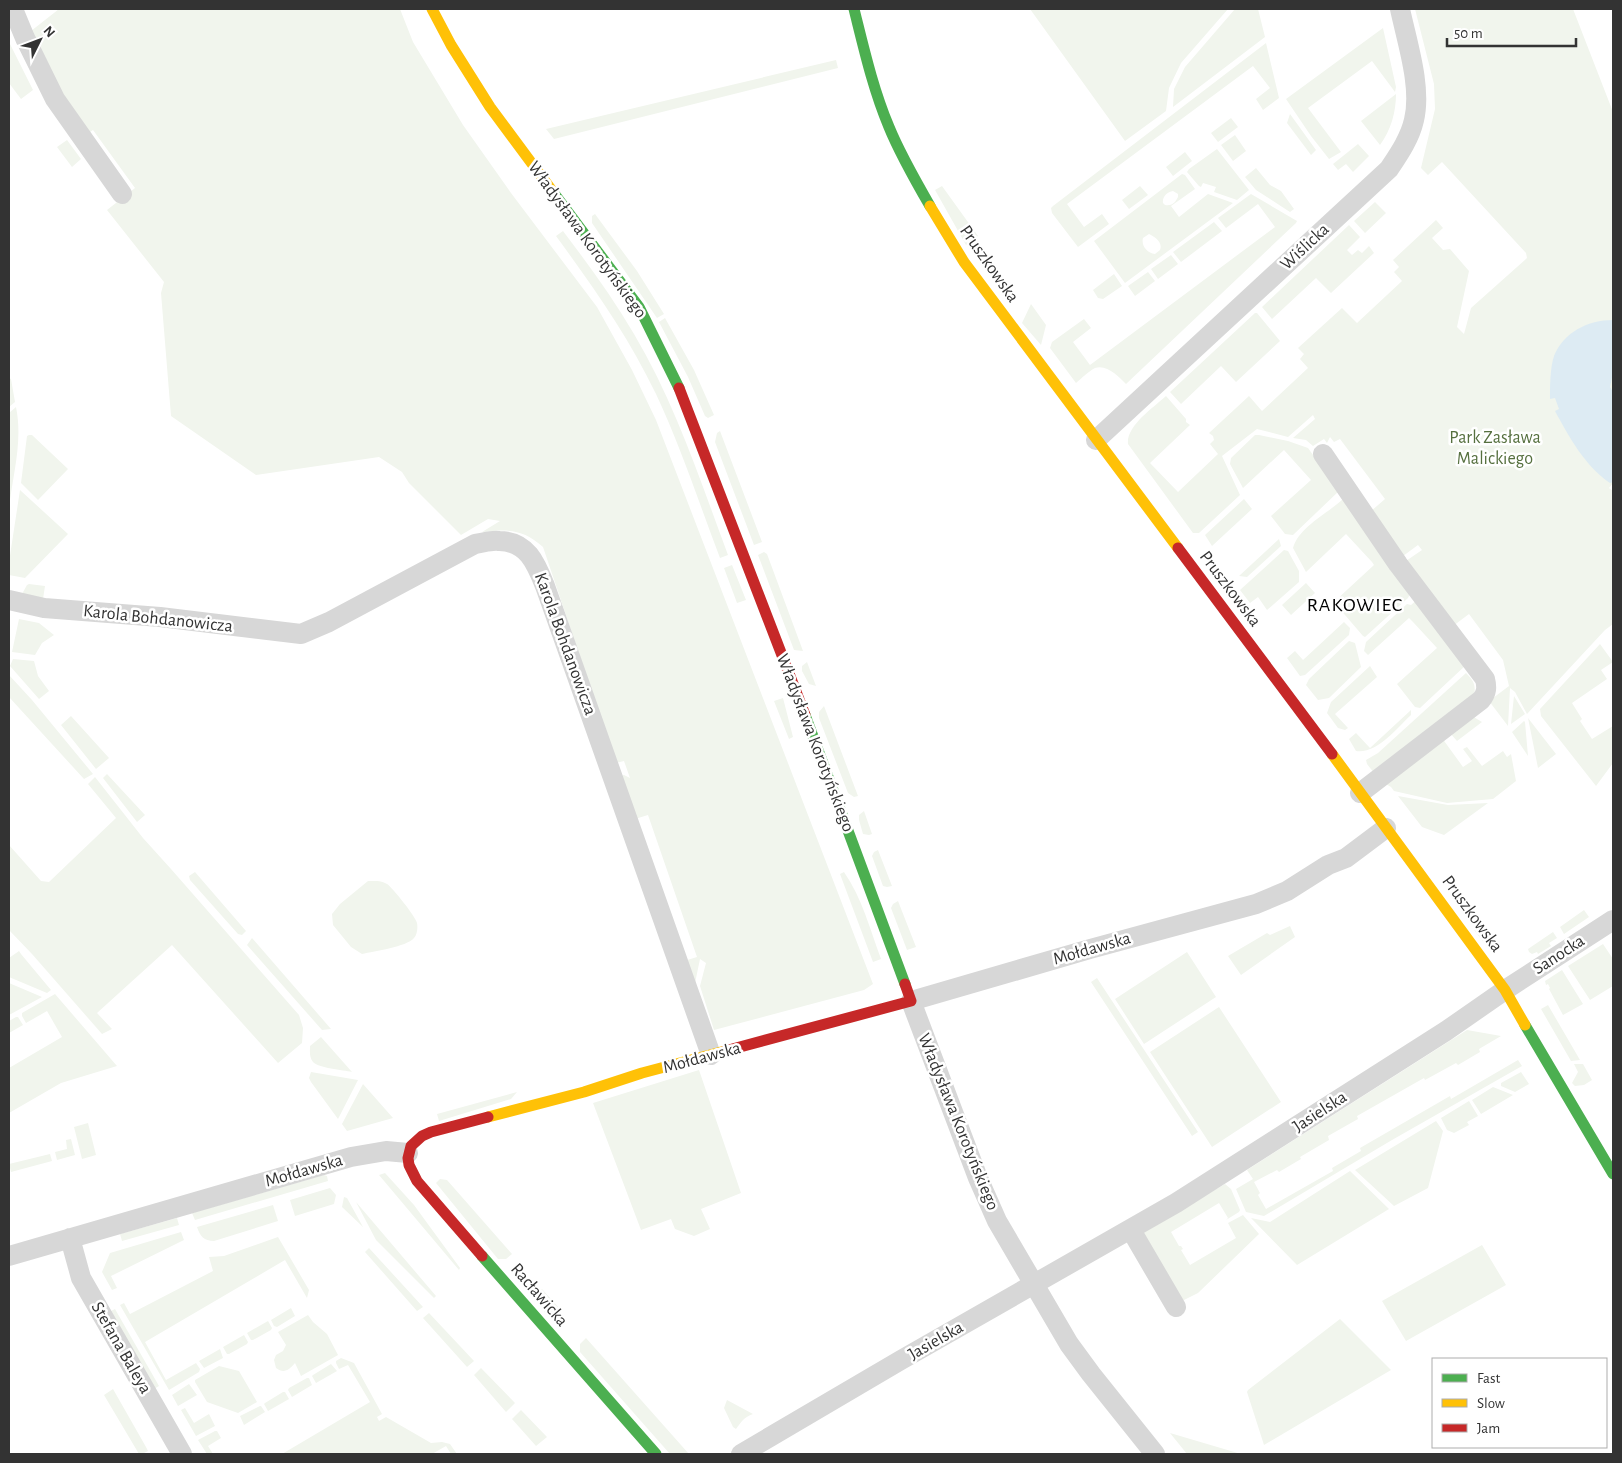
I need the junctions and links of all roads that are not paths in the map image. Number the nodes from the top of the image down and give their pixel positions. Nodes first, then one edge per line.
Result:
1 (14, 9) edge
2 (432, 9) edge
3 (439, 9) edge
4 (854, 9) edge
5 (1400, 9) edge
6 (451, 45) junction
7 (122, 194) dead end
8 (1096, 440) junction
9 (1323, 454) dead end
10 (9, 600) edge
11 (1360, 793) junction
12 (1386, 828) junction
13 (1613, 920) edge
14 (1505, 990) junction
15 (911, 1001) junction
16 (711, 1055) junction
17 (408, 1153) junction
18 (1613, 1174) edge
19 (1131, 1230) junction
20 (70, 1238) junction
21 (9, 1256) edge
22 (1035, 1284) junction
23 (1176, 1307) dead end
24 (182, 1454) edge
25 (656, 1454) edge
26 (741, 1454) edge
27 (1155, 1454) edge

1 - 7 street
2 - 6 street, Władysława Korotyńskiego
3 - 6 street, Władysława Korotyńskiego
4 - 8 street, Pruszkowska
5 - 8 street, Wiślicka
6 - 15 street, Władysława Korotyńskiego
8 - 11 street, Pruszkowska
9 - 11 street
10 - 16 street, Karola Bohdanowicza
11 - 12 street, Pruszkowska
12 - 14 street, Pruszkowska
12 - 15 street, Mołdawska
13 - 14 street, Sanocka
14 - 18 street, Pruszkowska
14 - 19 street, Jasielska
15 - 16 street, Mołdawska
15 - 22 street, Władysława Korotyńskiego
16 - 17 street, Mołdawska
17 - 20 street, Mołdawska
17 - 25 street, Racławicka
19 - 22 street, Jasielska
19 - 23 street
20 - 21 street, Mołdawska
20 - 24 street, Stefana Baleya
22 - 26 street, Jasielska
22 - 27 street, Władysława Korotyńskiego

